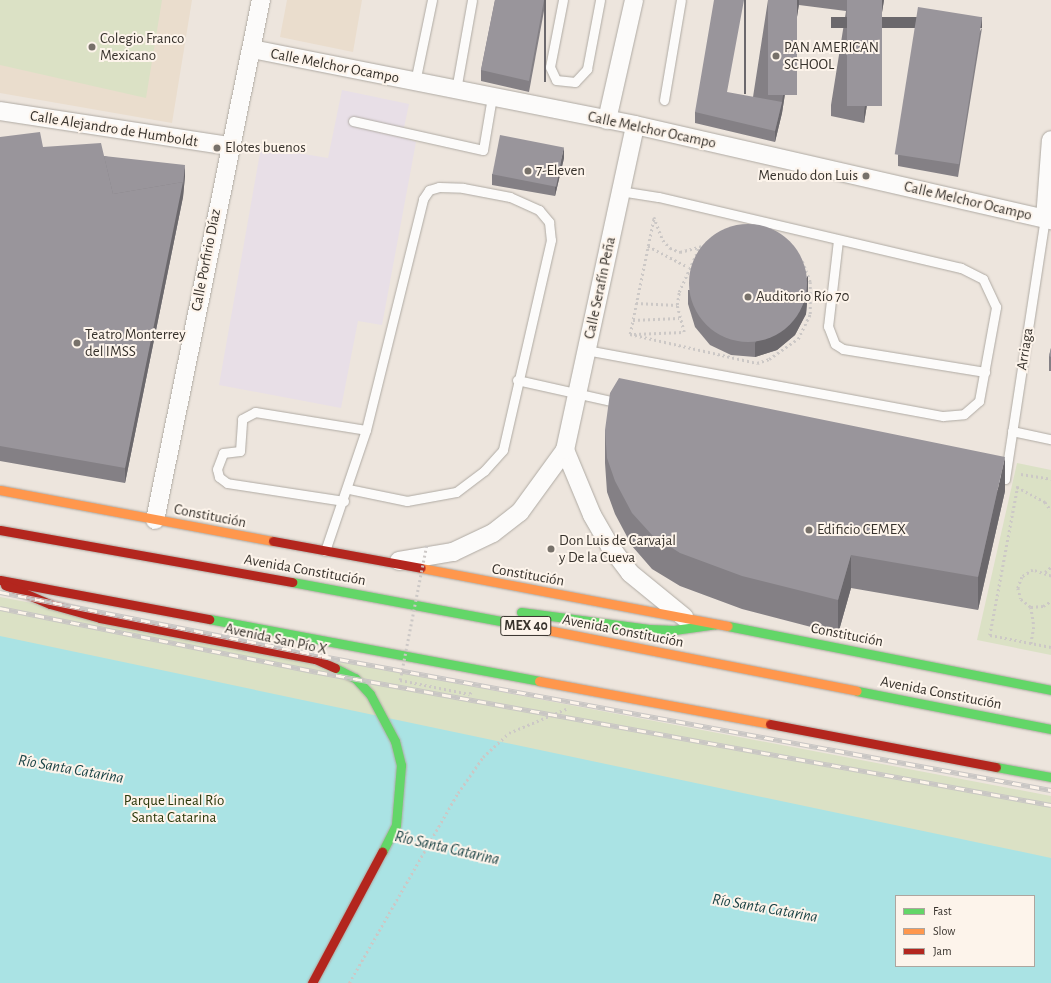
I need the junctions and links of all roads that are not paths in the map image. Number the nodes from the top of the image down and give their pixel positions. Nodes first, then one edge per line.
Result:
1 (261, 0) edge
2 (432, 0) edge
3 (472, 0) edge
4 (563, 0) edge
5 (600, 0) edge
6 (634, 0) edge
7 (681, 0) edge
8 (252, 49) junction
9 (415, 82) junction
10 (456, 90) junction
11 (492, 97) junction
12 (664, 100) dead end
13 (0, 111) edge
14 (607, 120) junction
15 (353, 121) dead end
16 (635, 125) junction
17 (1051, 140) edge
18 (229, 146) junction
19 (621, 191) junction
20 (1048, 220) edge
21 (838, 240) junction
22 (586, 350) junction
23 (985, 372) junction
24 (516, 380) junction
25 (576, 395) junction
26 (630, 406) edge
27 (366, 430) junction
28 (1012, 431) junction
29 (1051, 439) edge
30 (565, 450) junction
31 (981, 474) edge
32 (349, 489) junction
33 (0, 490) edge
34 (344, 501) junction
35 (155, 520) junction
36 (0, 530) edge
37 (324, 552) junction
38 (387, 564) junction
39 (0, 581) edge
40 (394, 600) junction
41 (481, 606) dead end
42 (512, 610) dead end
43 (684, 617) junction
44 (718, 624) junction
45 (1051, 690) edge
46 (1051, 729) edge
47 (1051, 777) edge
48 (312, 983) edge

1 - 8 street, Calle Porfirio Díaz
2 - 9 lane
3 - 10 lane
4 - 5 lane
6 - 14 street
7 - 12 lane
8 - 9 street, Calle Melchor Ocampo
8 - 18 street, Calle Porfirio Díaz
9 - 10 street, Calle Melchor Ocampo
10 - 11 street, Calle Melchor Ocampo
11 - 14 street, Calle Melchor Ocampo
11 - 15 lane
13 - 18 street, Calle Alejandro de Humboldt
14 - 16 street, Calle Melchor Ocampo
16 - 19 street, Calle Serafín Peña
16 - 20 street, Calle Melchor Ocampo
17 - 20 street
18 - 35 street, Calle Porfirio Díaz
19 - 21 lane
19 - 22 street, Calle Serafín Peña
20 - 28 lane, Arriaga
21 - 23 lane
21 - 23 lane
22 - 23 lane
22 - 25 street, Calle Serafín Peña
24 - 25 lane
24 - 27 lane
24 - 32 lane
25 - 26 lane
25 - 30 street, Calle Serafín Peña
27 - 32 lane
27 - 34 lane
28 - 29 lane
28 - 31 lane, Arriaga
30 - 38 street, Calle Serafín Peña
30 - 43 street
32 - 34 lane
33 - 35 main road, Constitución
34 - 37 lane
35 - 37 main road, Constitución
36 - 40 main road, Avenida Constitución / MEX 40
37 - 38 main road, Constitución
38 - 43 main road, Constitución
39 - 47 main road
39 - 48 main road, Avenida San Pío X
40 - 41 main road
40 - 46 main road, Avenida Constitución / MEX 40
42 - 44 main road
43 - 44 main road, Constitución
44 - 45 main road, Constitución

